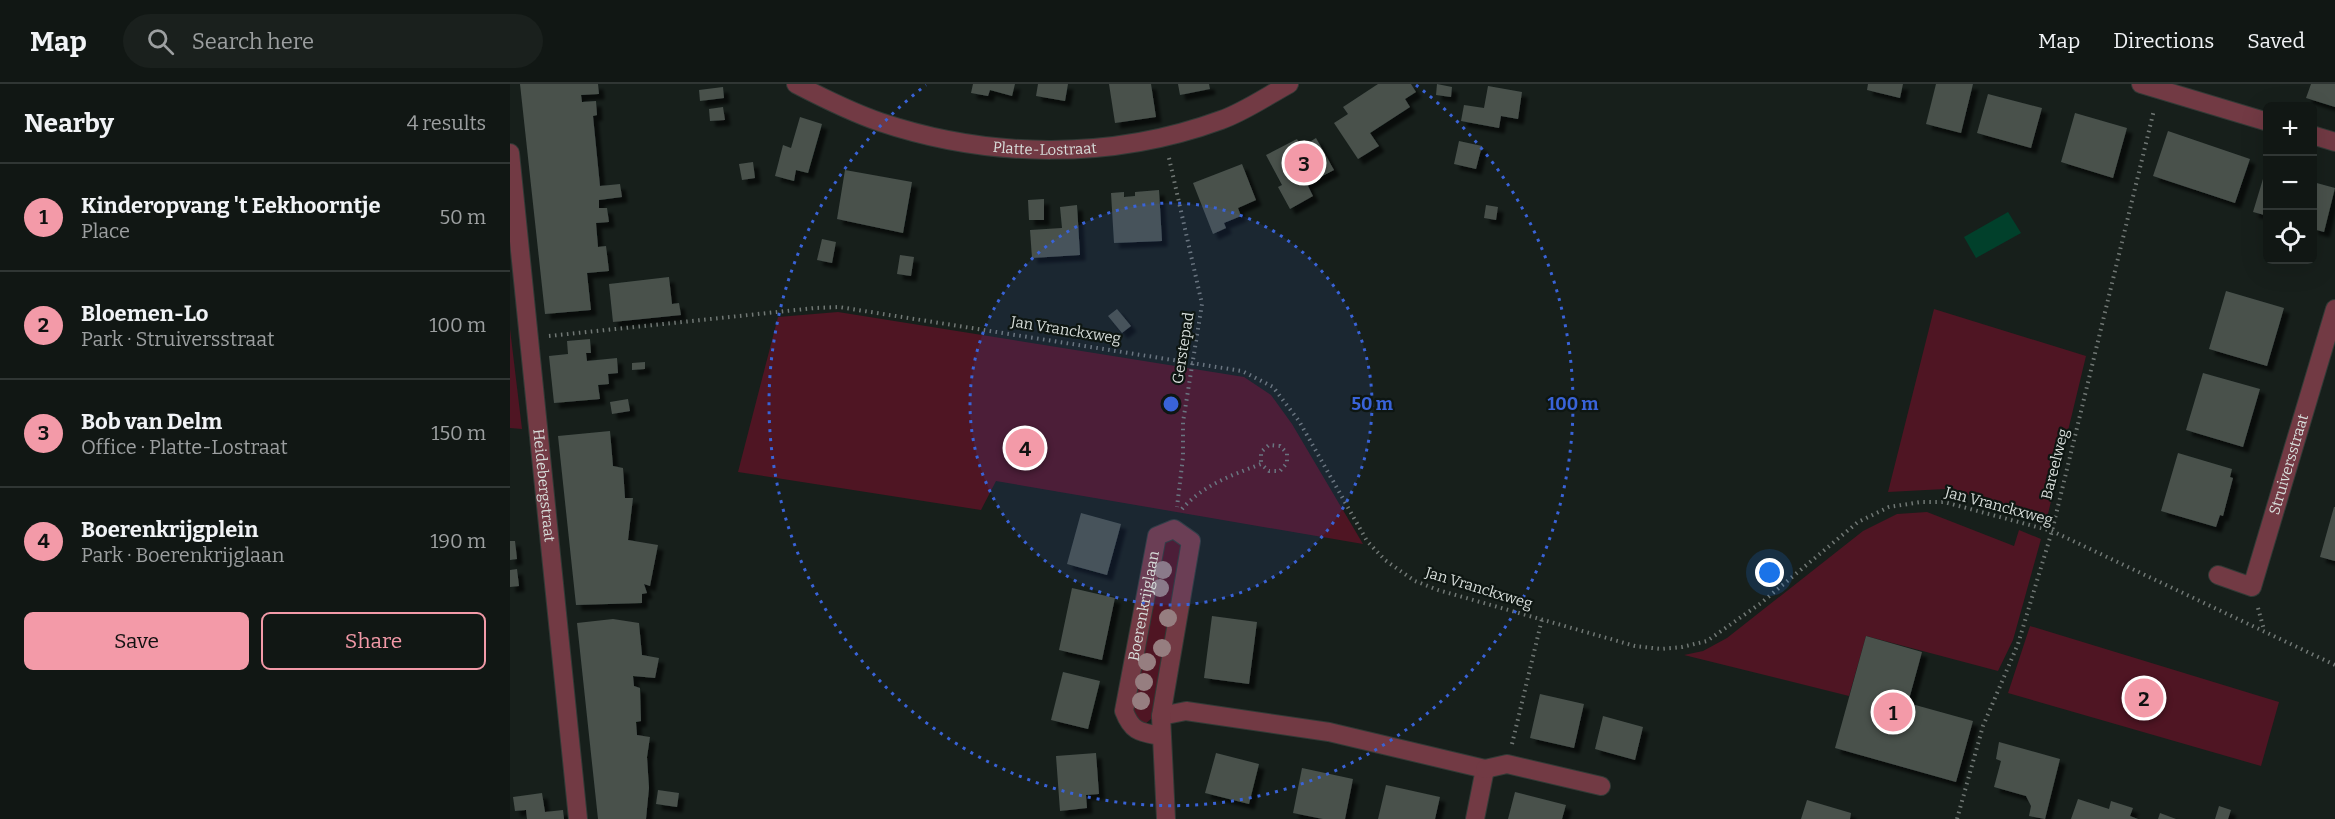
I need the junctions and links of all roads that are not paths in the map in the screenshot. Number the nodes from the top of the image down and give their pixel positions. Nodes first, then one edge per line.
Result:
1 (796, 84) edge
2 (1289, 84) edge
3 (2141, 84) edge
4 (2263, 121) edge
5 (2317, 136) edge
6 (2335, 142) edge
7 (510, 153) edge
8 (2335, 309) edge
9 (2218, 575) dead end
10 (1165, 695) junction
11 (1186, 711) junction
12 (1161, 716) junction
13 (1160, 736) junction
14 (1485, 769) junction
15 (1601, 786) dead end
16 (579, 819) edge
17 (1166, 819) edge
18 (1475, 819) edge

1 - 2 street, Platte-Lostraat
3 - 4 street
5 - 6 street
7 - 16 street, Heidebergstraat
8 - 9 street, Struiversstraat
10 - 11 street
10 - 12 street, Boerenkrijglaan
10 - 13 street, Boerenkrijglaan
11 - 12 street
11 - 14 street
12 - 13 street, Boerenkrijglaan
13 - 17 street, Boerenkrijglaan
14 - 15 street
14 - 18 street

